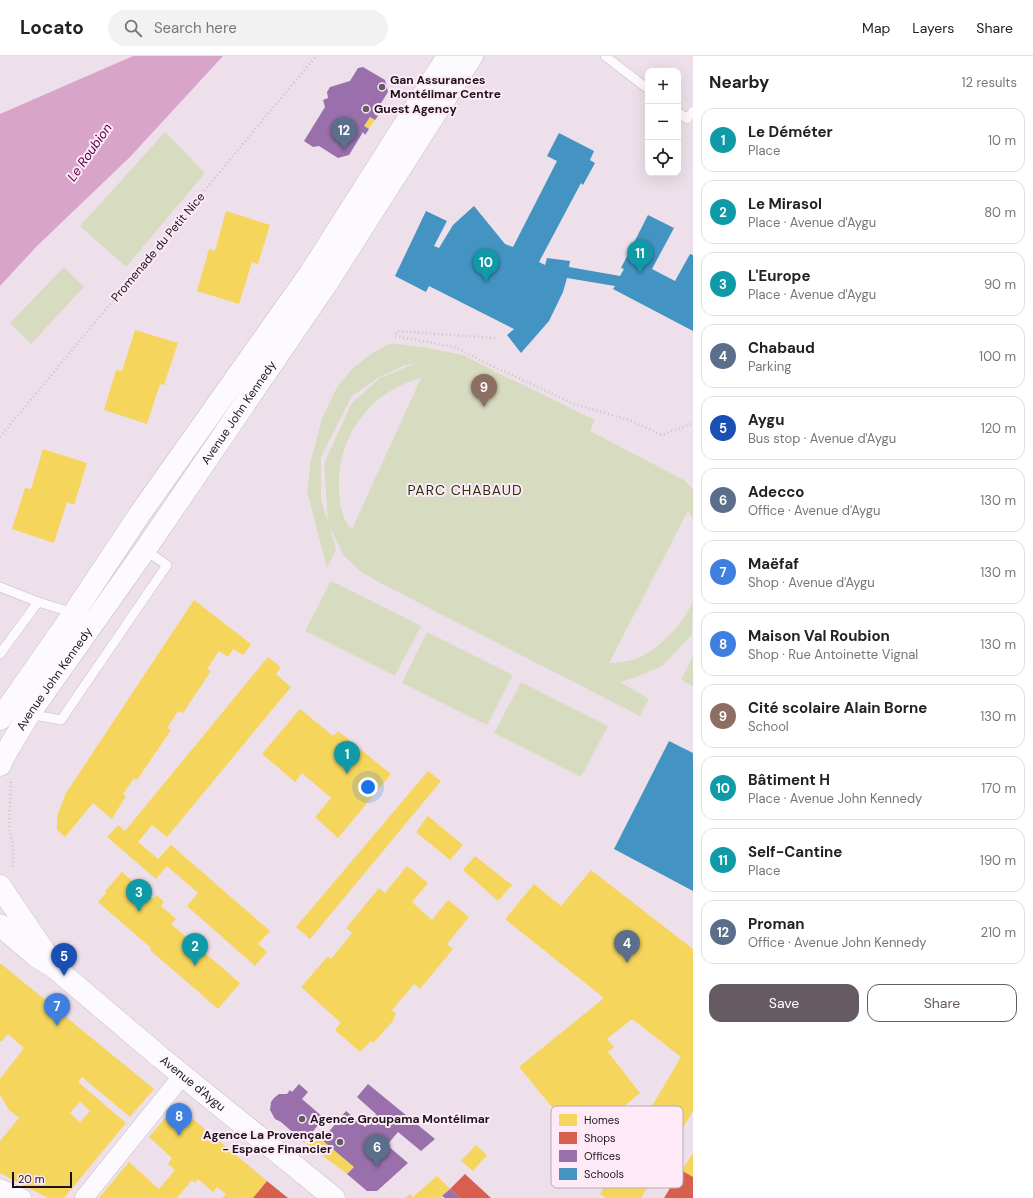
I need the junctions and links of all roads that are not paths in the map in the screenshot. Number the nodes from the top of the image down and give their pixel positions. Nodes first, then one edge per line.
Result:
1 (448, 56) edge
2 (472, 56) edge
3 (605, 56) edge
4 (645, 87) edge
5 (693, 111) edge
6 (681, 114) edge
7 (145, 550) junction
8 (0, 587) edge
9 (38, 602) junction
10 (74, 613) junction
11 (0, 654) edge
12 (30, 714) junction
13 (0, 719) edge
14 (6, 771) edge
15 (7, 880) edge
16 (0, 924) edge
17 (54, 967) junction
18 (183, 1075) junction
19 (0, 1188) edge
20 (22, 1198) edge
21 (84, 1198) edge
22 (334, 1198) edge

1 - 10 main road, Avenue John Kennedy
2 - 7 main road, Avenue John Kennedy
3 - 4 lane
5 - 6 lane
7 - 12 main road, Avenue John Kennedy
7 - 12 lane
8 - 9 lane
9 - 10 lane
9 - 11 lane
10 - 13 main road, Avenue John Kennedy
12 - 14 main road, Avenue John Kennedy
15 - 17 main road, Avenue d'Aygu
16 - 17 main road, Avenue d'Aygu
17 - 18 main road, Avenue d'Aygu
18 - 21 street
18 - 22 main road, Avenue d'Aygu
19 - 20 street

